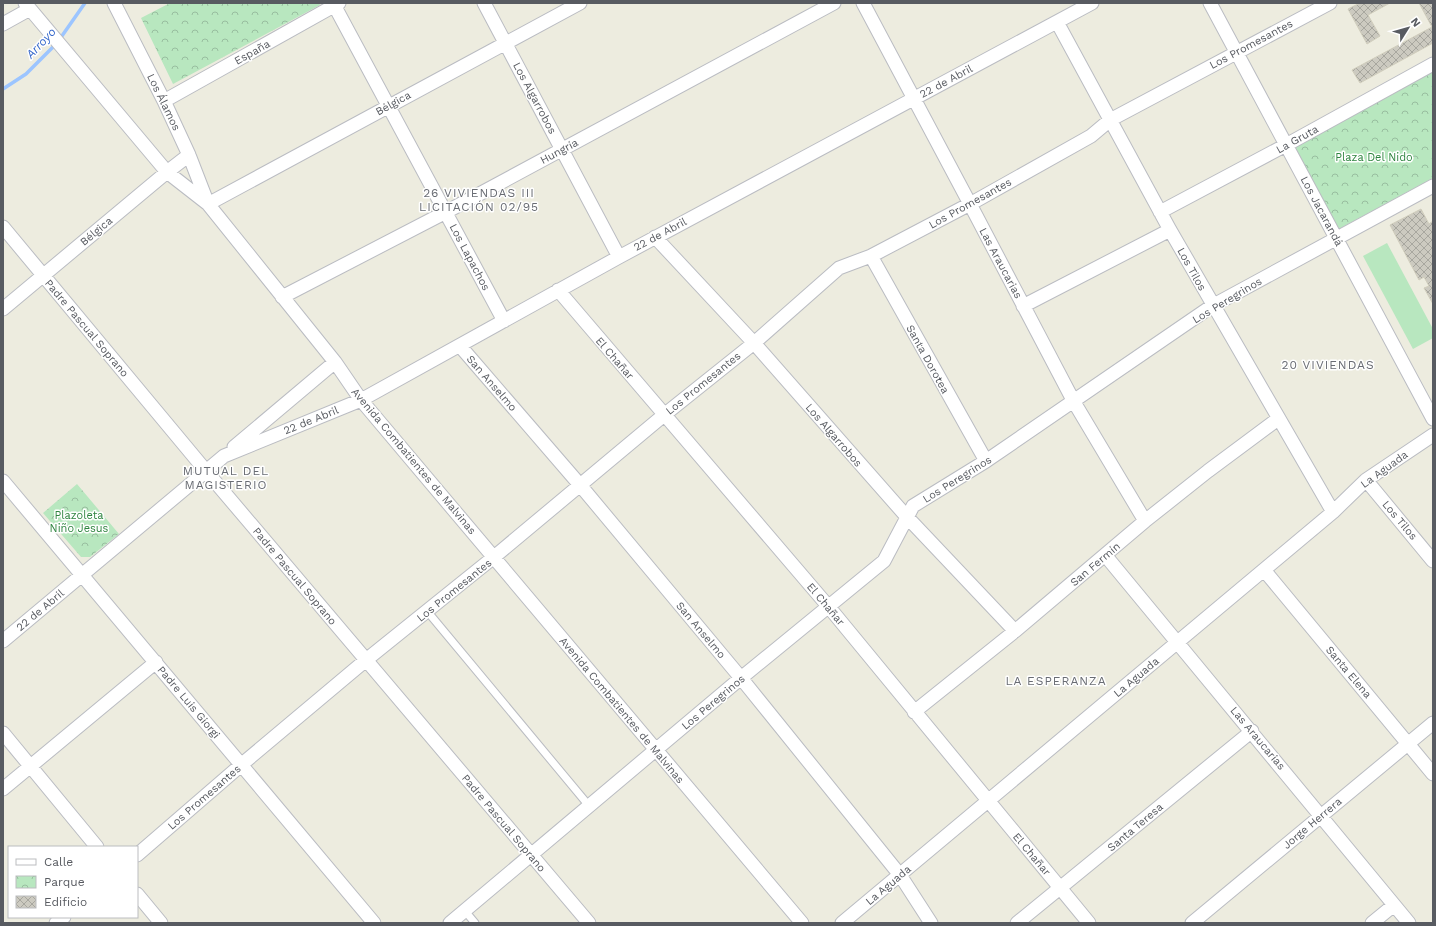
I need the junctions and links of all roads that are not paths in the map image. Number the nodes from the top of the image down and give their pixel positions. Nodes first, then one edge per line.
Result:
1 (114, 3) edge
2 (484, 3) edge
3 (580, 3) edge
4 (834, 3) edge
5 (863, 3) edge
6 (1092, 3) edge
7 (1210, 3) edge
8 (1330, 3) edge
9 (335, 4) edge
10 (27, 6) edge
11 (1057, 22) junction
12 (3, 24) edge
13 (505, 42) junction
14 (1236, 52) junction
15 (1433, 64) edge
16 (914, 98) junction
17 (164, 101) junction
18 (388, 106) junction
19 (1110, 120) junction
20 (1286, 145) junction
21 (562, 149) junction
22 (189, 155) junction
23 (166, 172) junction
24 (1433, 186) edge
25 (208, 204) junction
26 (970, 204) junction
27 (446, 212) junction
28 (1160, 212) junction
29 (3, 227) edge
30 (1170, 230) junction
31 (655, 238) junction
32 (1336, 238) junction
33 (871, 256) junction
34 (619, 257) junction
35 (43, 275) junction
36 (558, 290) junction
37 (282, 297) junction
38 (1023, 306) junction
39 (1212, 306) junction
40 (3, 309) edge
41 (504, 320) junction
42 (754, 343) junction
43 (460, 346) junction
44 (335, 362) junction
45 (361, 400) junction
46 (1074, 402) junction
47 (664, 415) junction
48 (1278, 419) junction
49 (1433, 420) edge
50 (1433, 435) edge
51 (224, 456) junction
52 (986, 462) junction
53 (206, 471) junction
54 (1366, 480) junction
55 (3, 481) edge
56 (580, 485) junction
57 (1333, 512) junction
58 (907, 517) junction
59 (1145, 521) junction
60 (1105, 555) junction
61 (494, 557) junction
62 (1433, 561) edge
63 (1264, 570) junction
64 (82, 575) junction
65 (828, 606) junction
66 (427, 612) junction
67 (1015, 630) junction
68 (3, 641) edge
69 (1178, 643) junction
70 (366, 660) junction
71 (156, 662) junction
72 (741, 678) junction
73 (914, 712) junction
74 (1433, 723) edge
75 (1252, 730) junction
76 (3, 733) edge
77 (1408, 744) junction
78 (656, 751) junction
79 (241, 765) junction
80 (30, 766) junction
81 (1433, 774) edge
82 (3, 788) edge
83 (988, 800) junction
84 (590, 807) junction
85 (1321, 815) junction
86 (97, 846) edge
87 (138, 855) edge
88 (531, 856) junction
89 (900, 875) junction
90 (1060, 888) junction
91 (138, 895) edge
92 (1394, 905) junction
93 (465, 911) junction
94 (161, 923) edge
95 (374, 923) edge
96 (450, 923) edge
97 (475, 923) edge
98 (589, 923) edge
99 (802, 923) edge
100 (842, 923) edge
101 (932, 923) edge
102 (1017, 923) edge
103 (1089, 923) edge
104 (1192, 923) edge
105 (1372, 923) edge
106 (1409, 923) edge

1 - 17 street, Los Álamos
2 - 13 street, Los Algarrobos
3 - 13 street, Bélgica
4 - 21 street, Hungría
5 - 16 street, Las Araucarias
6 - 11 street, 22 de Abril
7 - 14 street, Los Jacarandá
8 - 14 street, Los Promesantes
9 - 17 street, España
9 - 18 street, Los Lapachos
10 - 12 street
10 - 23 street, Avenida Combatientes de Malvinas
11 - 16 street, 22 de Abril
11 - 19 street, Los Tilos
13 - 18 street, Bélgica
13 - 21 street, Los Algarrobos
14 - 19 street, Los Promesantes
14 - 20 street, Los Jacarandá
15 - 20 street, La Gruta
16 - 26 street, Las Araucarias
16 - 31 street, 22 de Abril
17 - 22 street, Los Álamos
18 - 25 street, Bélgica
18 - 27 street, Los Lapachos
19 - 26 street, Los Promesantes
19 - 28 street, Los Tilos
20 - 28 street, La Gruta
20 - 32 street, Los Jacarandá
21 - 27 street, Hungría
21 - 34 street, Los Algarrobos
22 - 23 street, Bélgica
22 - 25 street, Los Álamos
23 - 25 street, Avenida Combatientes de Malvinas
23 - 35 street, Bélgica
24 - 32 street, Los Peregrinos
25 - 37 street, Avenida Combatientes de Malvinas
26 - 33 street, Los Promesantes
26 - 38 street, Las Araucarias
27 - 37 street, Hungría
27 - 41 street, Los Lapachos
28 - 30 street, Los Tilos
29 - 35 street, Padre Pascual Soprano
30 - 38 street
30 - 39 street, Los Tilos
31 - 34 street, 22 de Abril
31 - 42 street, Los Algarrobos
32 - 39 street, Los Peregrinos
32 - 49 street, Los Jacarandá
33 - 42 street, Los Promesantes
33 - 52 street, Santa Dorotea
34 - 36 street, 22 de Abril
35 - 40 street, Bélgica
35 - 53 street, Padre Pascual Soprano
36 - 41 street, 22 de Abril
36 - 47 street, El Chañar
37 - 44 street, Avenida Combatientes de Malvinas
38 - 46 street, Las Araucarias
39 - 46 street, Los Peregrinos
39 - 48 street, Los Tilos
41 - 43 street, 22 de Abril
42 - 47 street, Los Promesantes
42 - 58 street, Los Algarrobos
43 - 45 street, 22 de Abril
43 - 56 street, San Anselmo
44 - 45 street, Avenida Combatientes de Malvinas
44 - 51 street, 22 de Abril
45 - 51 street, 22 de Abril
45 - 61 street, Avenida Combatientes de Malvinas
46 - 52 street, Los Peregrinos
46 - 59 street, Las Araucarias
47 - 56 street, Los Promesantes
47 - 65 street, El Chañar
48 - 57 street, Los Tilos
48 - 59 street, San Fermín
50 - 54 street, La Aguada
51 - 53 street, 22 de Abril
52 - 58 street, Los Peregrinos
53 - 64 street, 22 de Abril
53 - 70 street, Padre Pascual Soprano
54 - 57 street, La Aguada
54 - 62 street, Los Tilos
55 - 64 street, Padre Luis Giorgi
56 - 61 street, Los Promesantes
56 - 72 street, San Anselmo
57 - 63 street, La Aguada
58 - 65 street, Los Peregrinos
58 - 67 street, Los Algarrobos
59 - 60 street, San Fermín
60 - 67 street, San Fermín
60 - 69 street, Las Araucarias
61 - 66 street, Los Promesantes
61 - 78 street, Avenida Combatientes de Malvinas
63 - 69 street, La Aguada
63 - 77 street, Santa Elena
64 - 68 street, 22 de Abril
64 - 71 street, Padre Luis Giorgi
65 - 72 street, Los Peregrinos
65 - 73 street, El Chañar
66 - 70 street, Los Promesantes
66 - 84 lane
67 - 73 street, San Fermín
69 - 75 street, Las Araucarias
69 - 83 street, La Aguada
70 - 79 street, Los Promesantes
70 - 88 street, Padre Pascual Soprano
71 - 79 street, Padre Luis Giorgi
71 - 80 street
72 - 78 street, Los Peregrinos
72 - 89 street, San Anselmo
73 - 83 street, El Chañar
74 - 77 street, Jorge Herrera
75 - 85 street, Las Araucarias
75 - 90 street, Santa Teresa
76 - 80 street
77 - 81 street, Santa Elena
77 - 85 street, Jorge Herrera
78 - 84 street, Los Peregrinos
78 - 99 street, Avenida Combatientes de Malvinas
79 - 87 street, Los Promesantes
79 - 95 street, Padre Luis Giorgi
80 - 82 street
80 - 86 street
83 - 89 street, La Aguada
83 - 90 street, El Chañar
84 - 88 street, Los Peregrinos
85 - 92 street, Las Araucarias
85 - 104 street, Jorge Herrera
88 - 93 street, Los Peregrinos
88 - 98 street, Padre Pascual Soprano
89 - 100 street, La Aguada
89 - 101 street, San Anselmo
90 - 102 street, Santa Teresa
90 - 103 street, El Chañar
91 - 94 street
92 - 105 street
92 - 106 street, Las Araucarias
93 - 96 street, Los Peregrinos
93 - 97 lane

